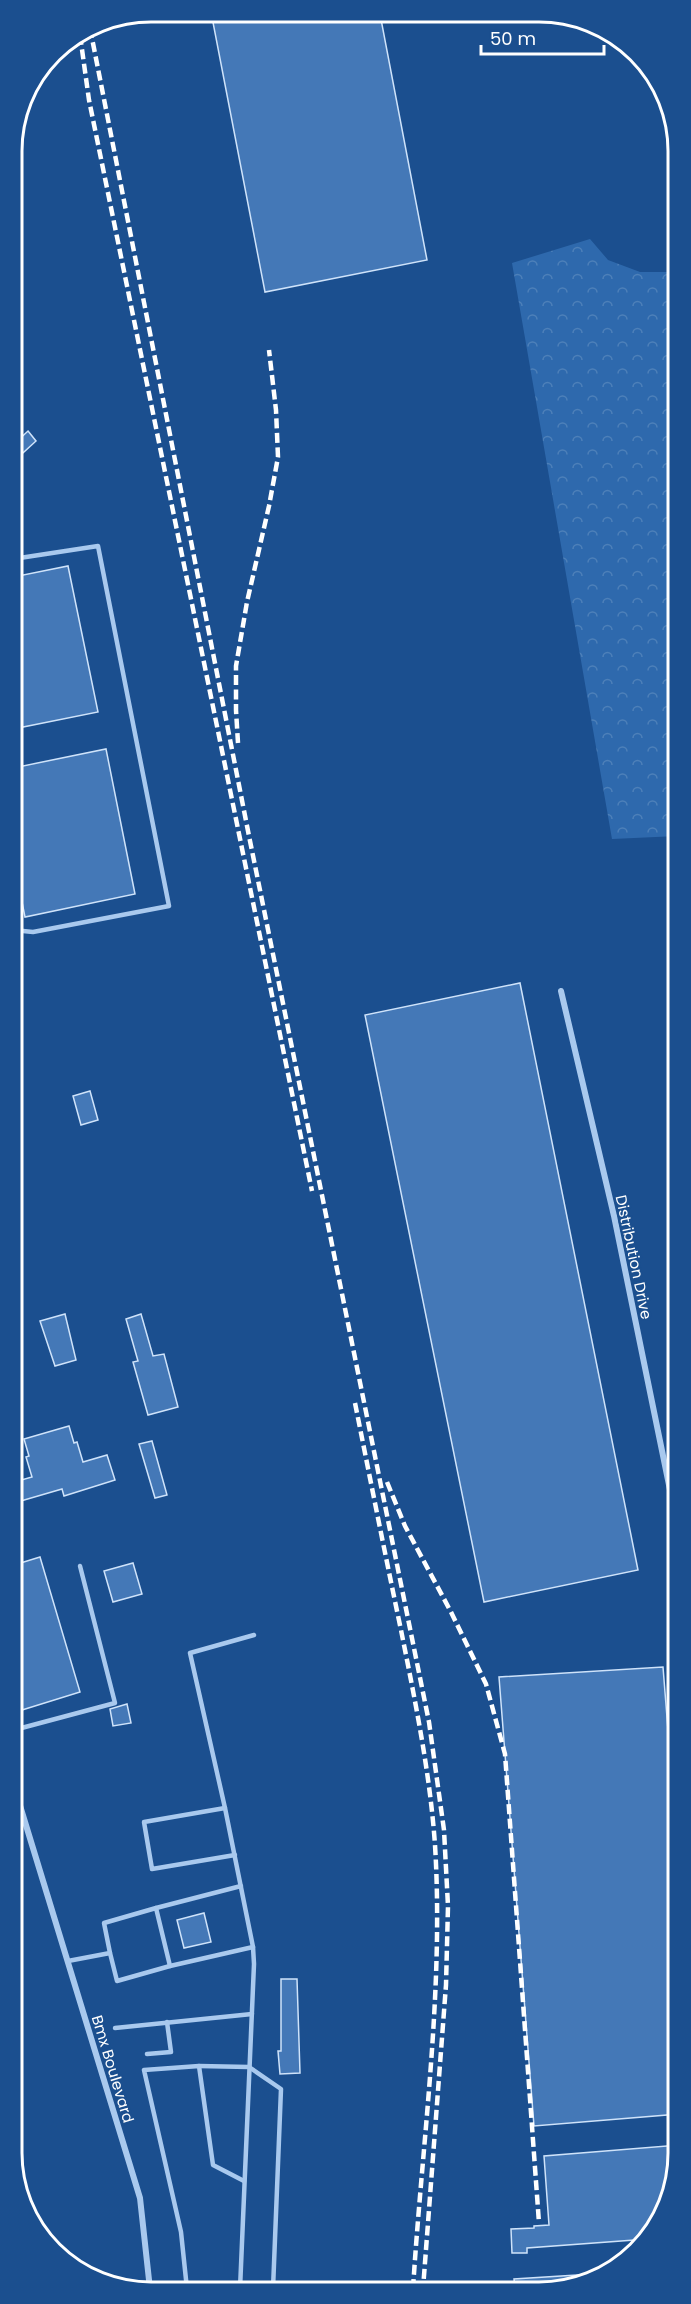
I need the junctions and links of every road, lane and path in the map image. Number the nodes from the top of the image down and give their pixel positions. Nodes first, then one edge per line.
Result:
1 (23, 558) edge
2 (23, 931) edge
3 (561, 991) dead end
4 (668, 1480) edge
5 (80, 1566) dead end
6 (254, 1635) dead end
7 (22, 1728) edge
8 (225, 1808) junction
9 (22, 1813) edge
10 (235, 1855) junction
11 (241, 1886) junction
12 (156, 1908) junction
13 (253, 1947) junction
14 (110, 1953) junction
15 (68, 1961) junction
16 (170, 1966) junction
17 (252, 2014) junction
18 (167, 2022) junction
19 (115, 2028) dead end
20 (147, 2055) dead end
21 (199, 2066) junction
22 (249, 2067) junction
23 (244, 2181) junction
24 (149, 2282) edge
25 (186, 2282) edge
26 (240, 2282) edge
27 (273, 2282) edge

1 - 2 lane
3 - 4 street, Distribution Drive
5 - 7 lane
6 - 8 lane
8 - 10 lane
8 - 10 lane
9 - 15 street, Bmx Boulevard
10 - 11 lane
11 - 12 lane
11 - 13 lane
12 - 14 lane
12 - 16 lane
13 - 16 lane
13 - 17 lane
14 - 15 lane
14 - 16 lane
15 - 24 street, Bmx Boulevard
17 - 18 lane
17 - 22 lane
18 - 19 lane
18 - 20 lane
21 - 22 lane
21 - 23 lane
21 - 25 lane
22 - 23 lane
22 - 27 lane
23 - 26 lane

